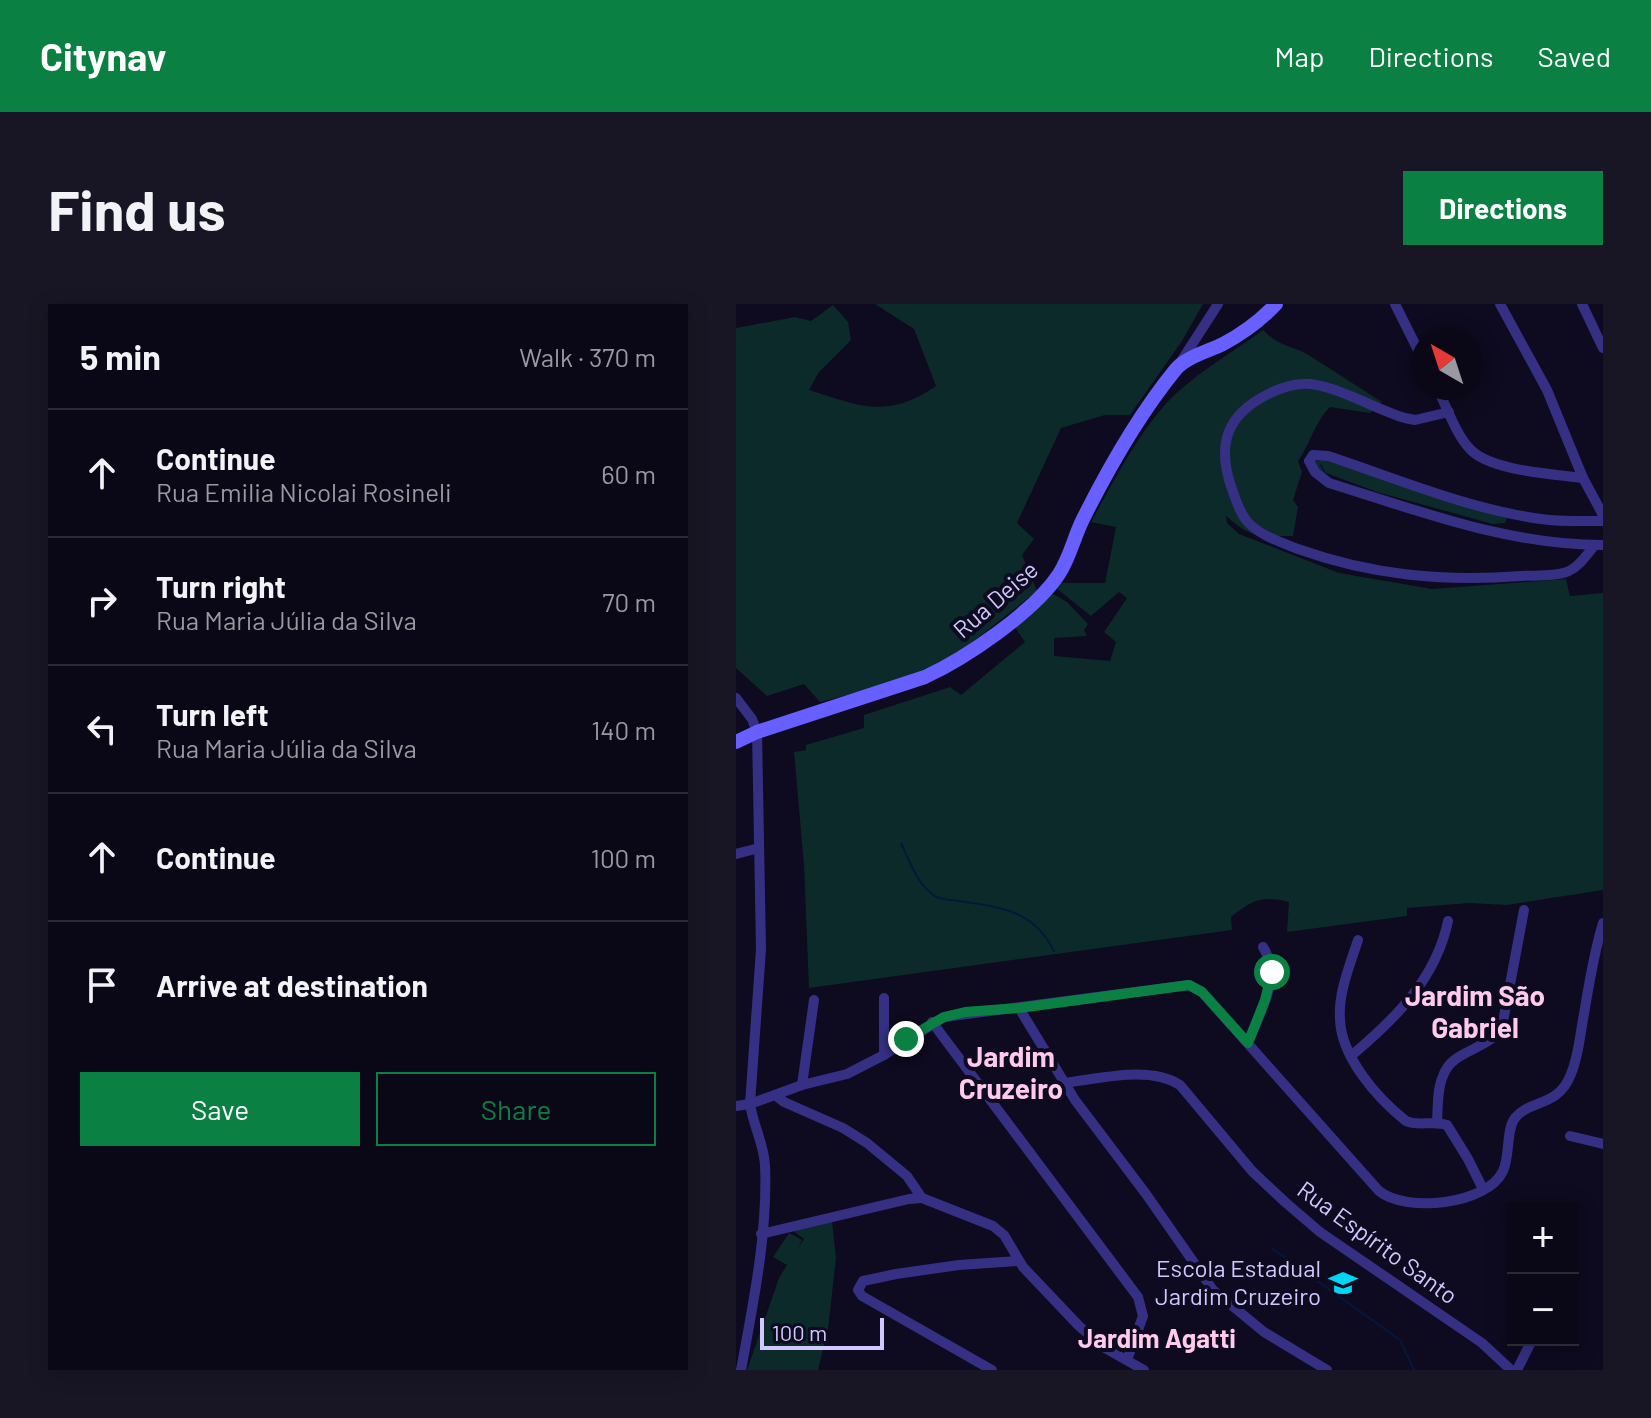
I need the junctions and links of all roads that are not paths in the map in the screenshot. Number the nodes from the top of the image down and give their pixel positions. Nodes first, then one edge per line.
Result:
1 (1218, 304) edge
2 (1276, 304) edge
3 (1395, 304) edge
4 (1500, 304) edge
5 (1582, 304) edge
6 (1411, 336) edge
7 (1603, 348) edge
8 (1178, 366) junction
9 (1443, 400) edge
10 (1449, 412) junction
11 (1583, 478) junction
12 (1603, 518) edge
13 (1599, 545) edge
14 (736, 698) edge
15 (757, 732) junction
16 (736, 742) edge
17 (759, 848) junction
18 (736, 854) edge
19 (1524, 910) dead end
20 (1448, 921) dead end
21 (1603, 923) edge
22 (1358, 940) dead end
23 (1263, 947) dead end
24 (884, 998) dead end
25 (814, 1000) dead end
26 (1019, 1008) junction
27 (932, 1022) junction
28 (1248, 1043) junction
29 (884, 1055) junction
30 (1351, 1056) junction
31 (1064, 1083) junction
32 (802, 1085) junction
33 (775, 1095) junction
34 (750, 1104) junction
35 (736, 1106) edge
36 (1442, 1123) junction
37 (1570, 1136) dead end
38 (1603, 1144) edge
39 (1483, 1189) junction
40 (922, 1198) junction
41 (761, 1234) junction
42 (1018, 1261) junction
43 (1529, 1346) edge
44 (1127, 1360) junction
45 (741, 1370) edge
46 (992, 1370) edge
47 (1144, 1370) edge
48 (1327, 1370) edge
49 (1511, 1370) edge
50 (1517, 1370) edge

1 - 8 street, Rua Deise
2 - 8 street
3 - 6 street
4 - 11 street
5 - 7 street
8 - 15 street, Rua Deise
9 - 10 street
10 - 11 street
10 - 13 street
11 - 12 street
12 - 13 street
14 - 15 street
15 - 16 street, Rua Deise
15 - 17 street
17 - 18 street
17 - 34 street
19 - 36 street
20 - 30 street
21 - 39 street
22 - 30 street
23 - 28 street
24 - 29 street
25 - 32 street
26 - 27 street
26 - 28 street
26 - 31 street
27 - 29 street
27 - 44 street
28 - 39 street
29 - 32 street
30 - 36 street
31 - 48 street
31 - 49 street, Rua Espírito Santo
32 - 33 street
33 - 34 street
33 - 40 street
34 - 35 street
34 - 41 street
36 - 39 street
37 - 38 street
40 - 41 street
40 - 42 street
41 - 45 street
42 - 44 street
42 - 46 street
43 - 50 street
44 - 47 street

